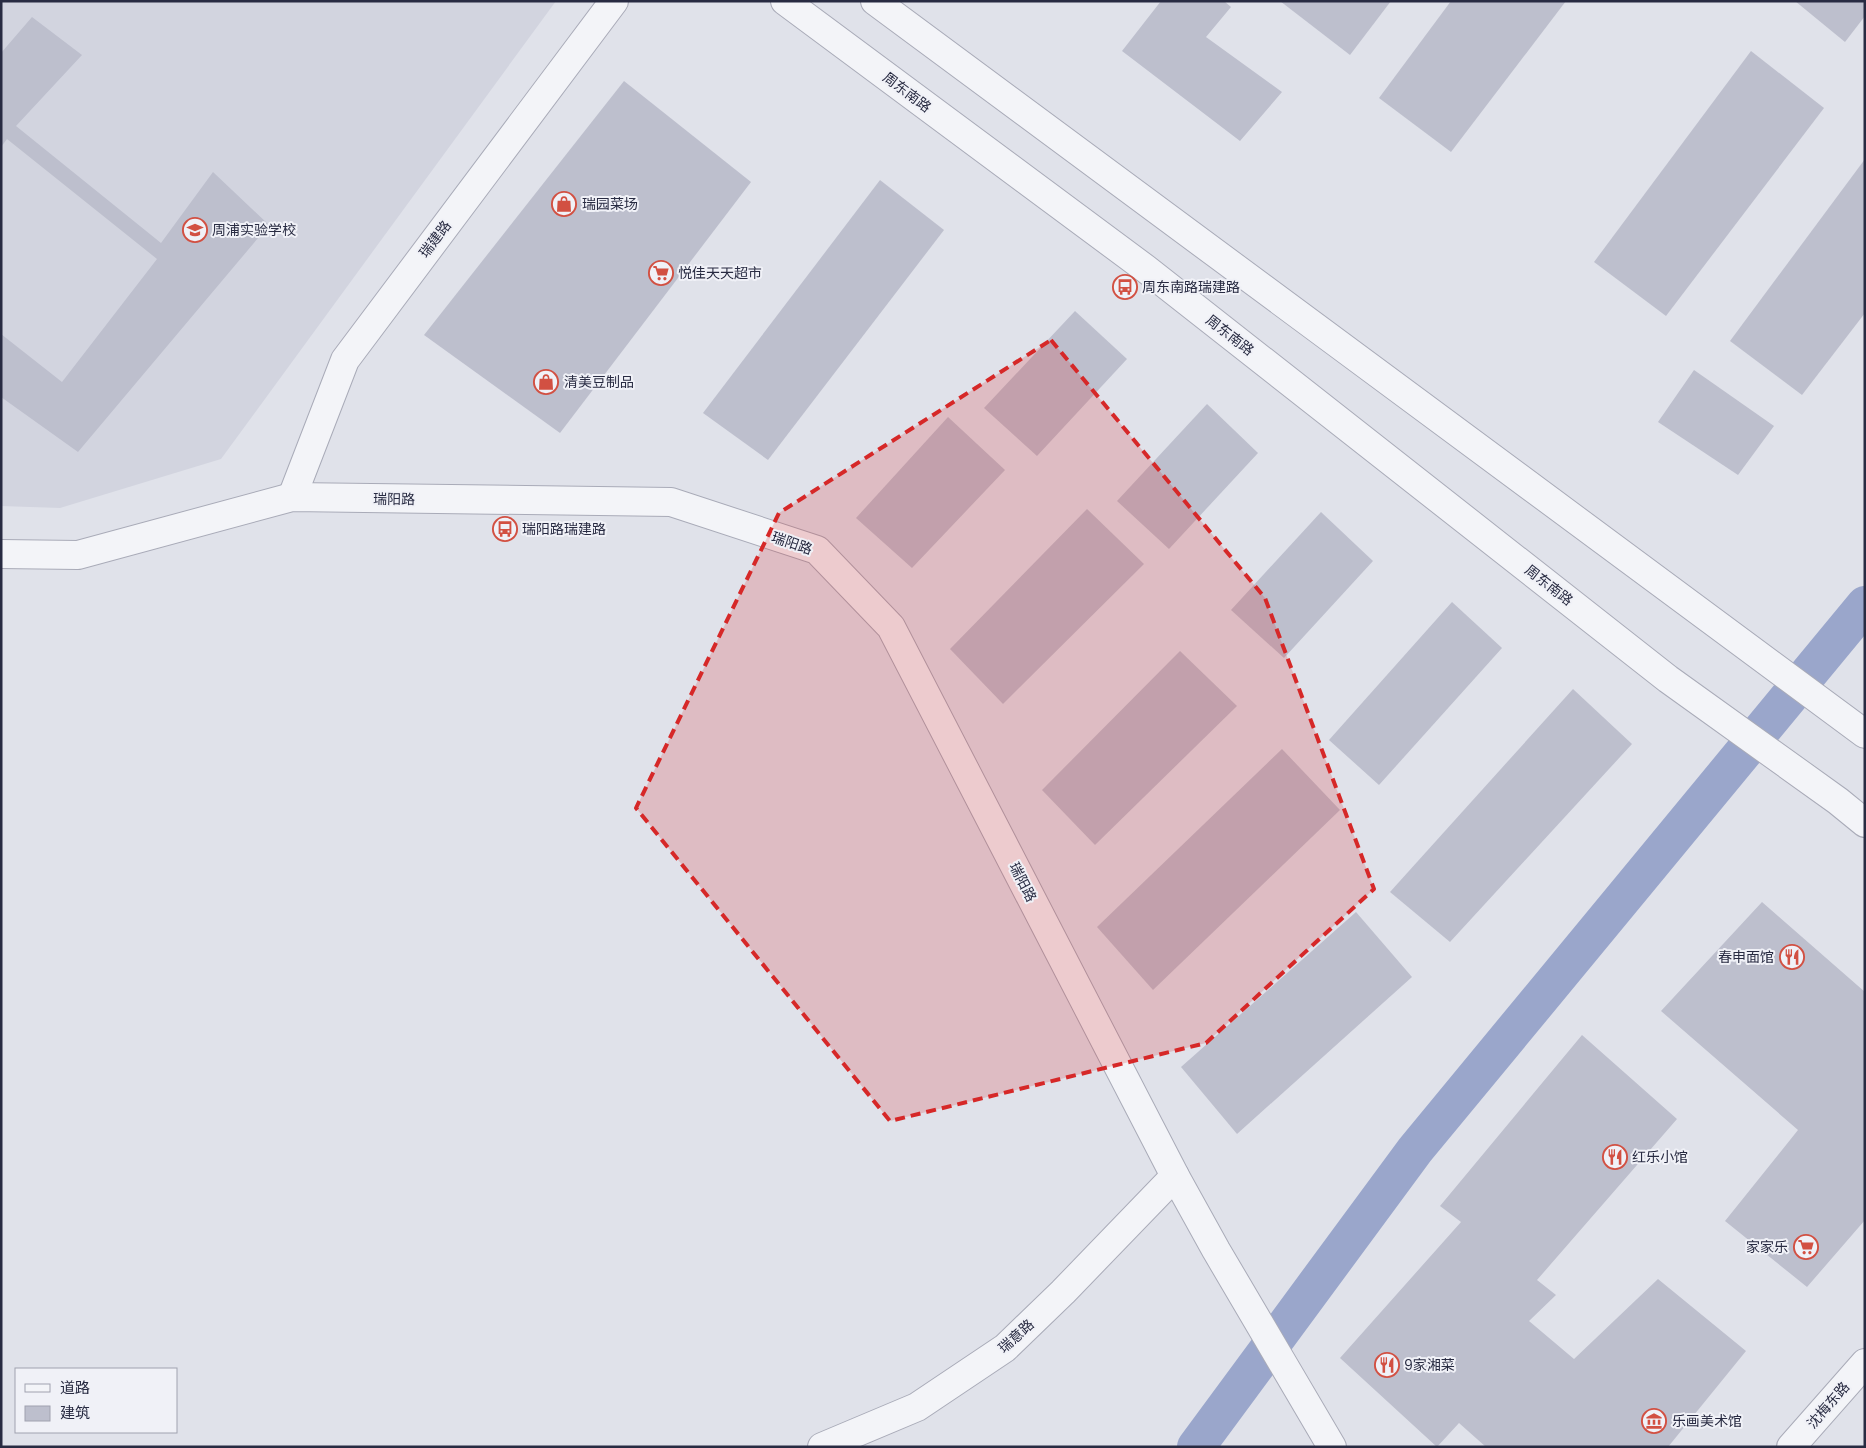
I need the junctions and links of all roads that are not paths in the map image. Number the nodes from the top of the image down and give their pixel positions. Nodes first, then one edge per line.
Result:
1 (614, 1) edge
2 (785, 1) edge
3 (875, 1) edge
4 (292, 497) junction
5 (1, 554) edge
6 (1863, 732) edge
7 (1865, 823) edge
8 (1175, 1176) junction
9 (1865, 1363) edge
10 (822, 1447) edge
11 (1332, 1447) edge
12 (1791, 1447) edge

1 - 4 street, 瑞建路
2 - 7 street, 周东南路
3 - 6 street
4 - 5 street, 瑞阳路
4 - 8 street, 瑞阳路
8 - 10 street, 瑞意路
8 - 11 street, 瑞阳路
9 - 12 street, 沈梅东路

